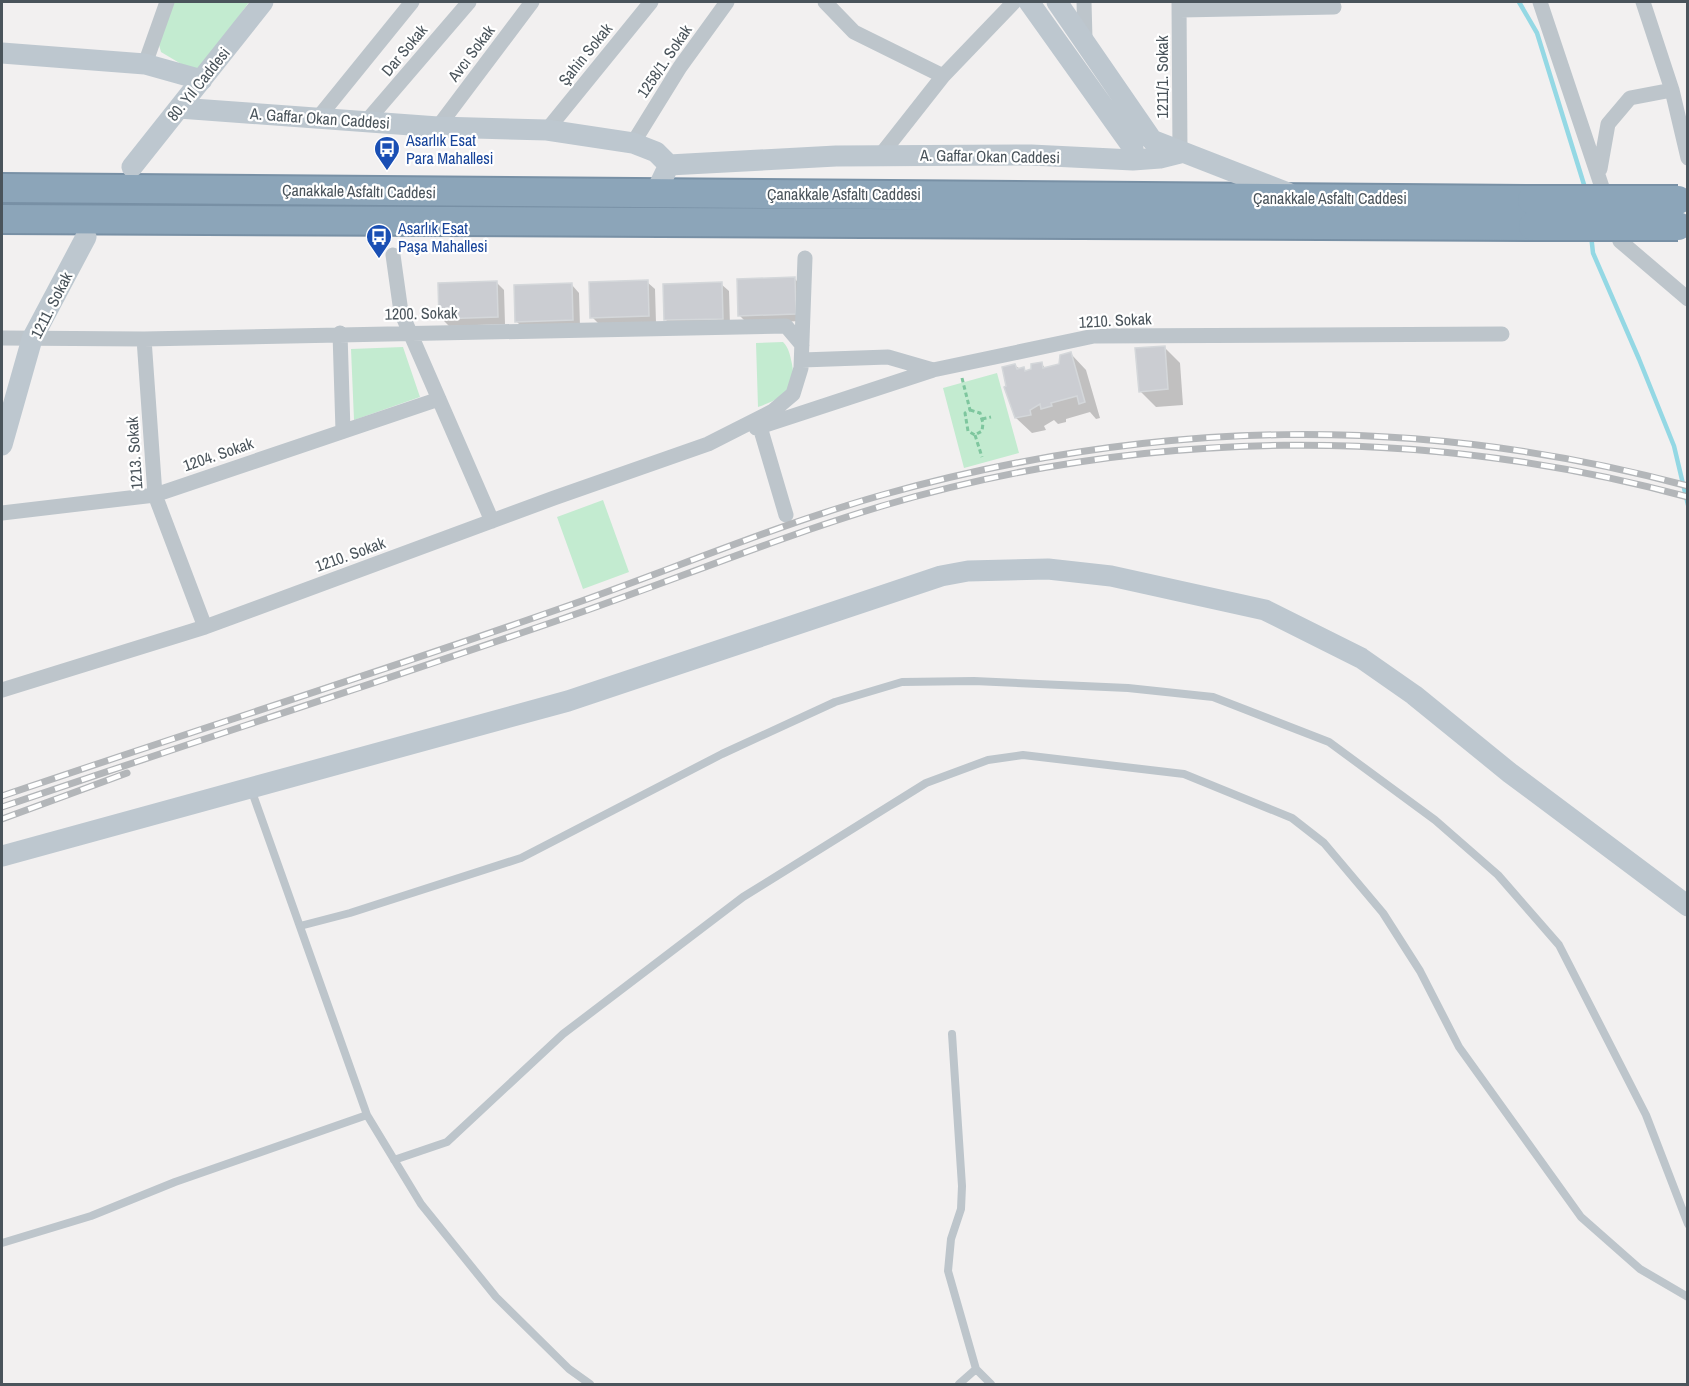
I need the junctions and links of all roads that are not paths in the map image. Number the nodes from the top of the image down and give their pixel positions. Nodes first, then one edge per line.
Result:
1 (167, 2) edge
2 (263, 2) edge
3 (412, 2) edge
4 (469, 2) edge
5 (532, 2) edge
6 (651, 2) edge
7 (727, 2) edge
8 (825, 2) edge
9 (1014, 2) edge
10 (1029, 2) edge
11 (1057, 2) edge
12 (1084, 2) edge
13 (1540, 2) edge
14 (1643, 2) edge
15 (1180, 6) edge
16 (1334, 7) dead end
17 (1085, 39) junction
18 (2, 53) edge
19 (1071, 60) junction
20 (145, 64) junction
21 (943, 76) junction
22 (202, 80) junction
23 (1672, 90) junction
24 (178, 108) junction
25 (318, 118) junction
26 (366, 122) junction
27 (438, 127) junction
28 (547, 130) junction
29 (633, 142) junction
30 (1139, 150) junction
31 (1180, 153) junction
32 (880, 156) junction
33 (1688, 158) edge
34 (669, 165) junction
35 (132, 167) dead end
36 (1599, 172) junction
37 (2, 188) edge
38 (656, 194) junction
39 (1303, 198) junction
40 (1684, 208) edge
41 (1532, 213) junction
42 (2, 219) edge
43 (86, 237) dead end
44 (393, 255) dead end
45 (805, 258) dead end
46 (1688, 299) edge
47 (409, 332) junction
48 (340, 333) junction
49 (1502, 334) dead end
50 (2, 338) edge
51 (32, 339) junction
52 (144, 339) junction
53 (802, 352) junction
54 (933, 370) junction
55 (439, 399) junction
56 (760, 427) junction
57 (343, 431) junction
58 (708, 444) junction
59 (2, 445) edge
60 (155, 495) junction
61 (2, 513) edge
62 (786, 515) dead end
63 (492, 521) junction
64 (205, 627) junction
65 (2, 690) edge
66 (250, 788) junction
67 (2, 856) edge
68 (1688, 906) edge
69 (300, 926) junction
70 (952, 1034) dead end
71 (367, 1114) junction
72 (394, 1160) junction
73 (1688, 1224) edge
74 (2, 1243) edge
75 (1688, 1298) edge
76 (976, 1369) junction
77 (590, 1384) edge
78 (959, 1384) edge
79 (991, 1384) edge

1 - 20 street
2 - 22 street, 80. Yıl Caddesi
3 - 25 street
4 - 26 street, Dar Sokak
5 - 27 street, Avcı Sokak
6 - 28 street, Şahin Sokak
7 - 29 street, 1258/1. Sokak
8 - 21 street
9 - 21 street
10 - 19 street
11 - 17 street
12 - 17 street
13 - 36 street
14 - 23 street
15 - 16 street
15 - 31 street, 1211/1. Sokak
17 - 19 street
17 - 30 street
18 - 20 street
19 - 30 street
20 - 22 street
21 - 32 street
22 - 24 street, 80. Yıl Caddesi
23 - 33 street
23 - 36 street
24 - 25 street, A. Gaffar Okan Caddesi
24 - 35 street, 80. Yıl Caddesi
25 - 26 street, A. Gaffar Okan Caddesi
26 - 27 street, A. Gaffar Okan Caddesi
27 - 28 street, A. Gaffar Okan Caddesi
28 - 29 street, A. Gaffar Okan Caddesi
29 - 34 street, A. Gaffar Okan Caddesi
30 - 31 street
30 - 32 street, A. Gaffar Okan Caddesi
31 - 39 street
32 - 34 street, A. Gaffar Okan Caddesi
34 - 38 street
36 - 46 street
37 - 38 highway, Çanakkale Asfaltı Caddesi
38 - 39 highway, Çanakkale Asfaltı Caddesi
39 - 41 highway, Çanakkale Asfaltı Caddesi
40 - 41 highway, Çanakkale Asfaltı Caddesi, bridge
41 - 42 highway, Çanakkale Asfaltı Caddesi
43 - 51 street, 1211. Sokak
44 - 47 street
45 - 53 street, 1210. Sokak
47 - 48 street, 1200. Sokak
47 - 53 street, 1200. Sokak
47 - 55 street
48 - 52 street, 1200. Sokak
48 - 57 street
49 - 54 street, 1210. Sokak
50 - 51 street, 1200. Sokak
51 - 52 street, 1200. Sokak
51 - 59 street, 1211. Sokak
52 - 60 street, 1213. Sokak
53 - 54 street
53 - 58 street, 1210. Sokak
54 - 56 street, 1210. Sokak
55 - 57 street, 1204. Sokak
55 - 63 street
56 - 58 street, 1210. Sokak
56 - 62 street
57 - 60 street, 1204. Sokak
58 - 63 street, 1210. Sokak
60 - 61 street, 1204. Sokak
60 - 64 street, 1213. Sokak
63 - 64 street, 1210. Sokak
64 - 65 street, 1210. Sokak
66 - 67 street
66 - 68 street
66 - 69 lane
69 - 71 lane
69 - 73 lane
70 - 76 lane
71 - 72 lane
71 - 74 lane
72 - 75 lane
72 - 77 lane
76 - 78 lane
76 - 79 lane

